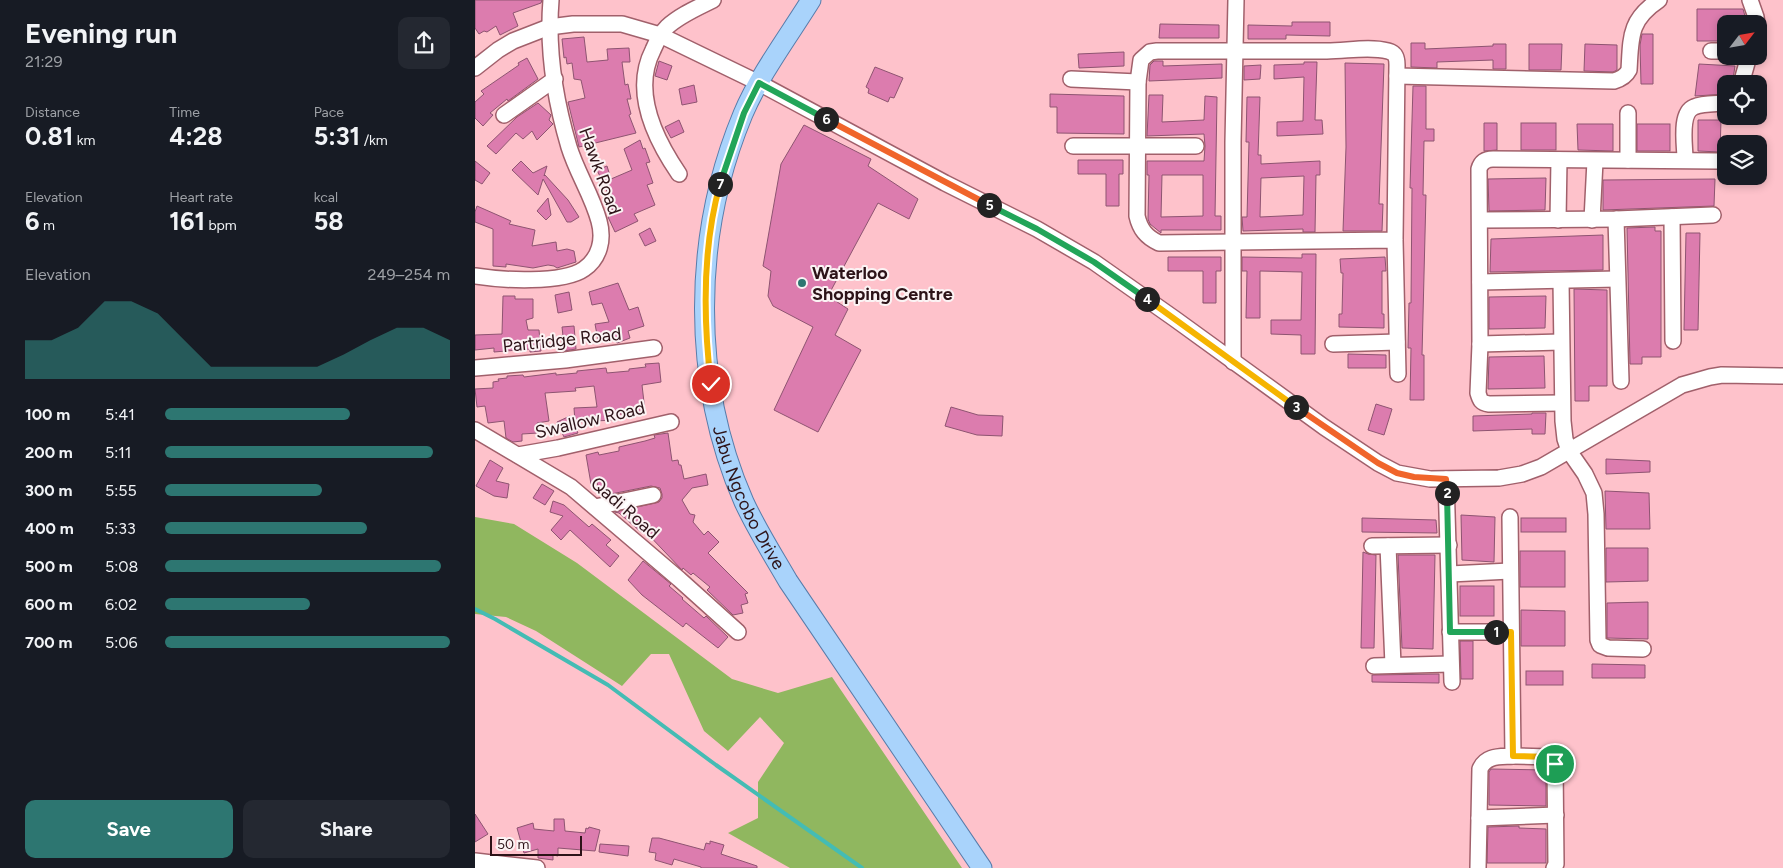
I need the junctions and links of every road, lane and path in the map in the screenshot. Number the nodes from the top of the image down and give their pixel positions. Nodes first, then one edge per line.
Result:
1 (551, 0) edge
2 (713, 0) edge
3 (811, 0) edge
4 (1236, 0) edge
5 (1659, 0) edge
6 (1750, 0) edge
7 (1755, 15) edge
8 (549, 27) junction
9 (660, 35) junction
10 (1235, 51) junction
11 (1711, 51) dead end
12 (1717, 51) edge
13 (475, 68) edge
14 (1397, 76) junction
15 (1071, 79) dead end
16 (555, 80) junction
17 (1138, 82) junction
18 (759, 83) junction
19 (1717, 105) edge
20 (1628, 113) dead end
21 (503, 115) dead end
22 (1073, 146) dead end
23 (1138, 146) junction
24 (1196, 146) dead end
25 (1559, 160) junction
26 (1628, 160) junction
27 (1685, 160) junction
28 (1595, 161) junction
29 (1717, 161) edge
30 (679, 174) dead end
31 (1713, 215) dead end
32 (1672, 217) junction
33 (1480, 220) junction
34 (1558, 220) junction
35 (1592, 220) junction
36 (1616, 220) junction
37 (1395, 240) junction
38 (1233, 243) junction
39 (475, 276) edge
40 (1617, 279) junction
41 (1561, 281) junction
42 (1480, 282) junction
43 (1673, 341) dead end
44 (1397, 342) junction
45 (1561, 342) junction
46 (1333, 344) dead end
47 (1480, 344) junction
48 (654, 348) dead end
49 (1233, 362) junction
50 (475, 368) edge
51 (1398, 374) dead end
52 (1783, 376) edge
53 (1621, 381) dead end
54 (1561, 403) junction
55 (671, 422) dead end
56 (475, 430) edge
57 (1569, 451) junction
58 (518, 455) junction
59 (1446, 479) junction
60 (653, 495) dead end
61 (595, 507) junction
62 (1510, 516) dead end
63 (1449, 545) junction
64 (1372, 546) dead end
65 (1388, 546) junction
66 (1510, 571) junction
67 (1450, 574) junction
68 (738, 632) dead end
69 (1450, 632) junction
70 (1511, 632) junction
71 (1643, 649) dead end
72 (1451, 664) junction
73 (1393, 665) junction
74 (1374, 666) dead end
75 (1452, 682) dead end
76 (1513, 756) junction
77 (1556, 815) junction
78 (1479, 818) junction
79 (475, 861) edge
80 (537, 868) edge
81 (982, 868) edge
82 (1478, 868) edge
83 (1554, 868) edge

1 - 8 street, Hawk Road
2 - 9 street
3 - 18 main road, Jabu Ngcobo Drive
4 - 10 street
5 - 14 street
6 - 7 street
8 - 9 street
8 - 13 street
8 - 16 street, Hawk Road
9 - 18 street
9 - 30 street
10 - 14 street
10 - 17 street
10 - 38 street
11 - 12 street
14 - 37 street
15 - 17 street
16 - 21 street
16 - 39 street, Hawk Road
17 - 23 street
18 - 49 street
18 - 81 main road, Jabu Ngcobo Drive
19 - 27 street
20 - 26 street
22 - 23 street
23 - 24 street
23 - 38 street
25 - 28 street
25 - 33 street
25 - 34 street
26 - 27 street
26 - 28 street
27 - 29 street
28 - 35 street
31 - 32 street
32 - 36 street
32 - 43 street
33 - 34 street
33 - 42 street
34 - 35 street
35 - 36 street
36 - 40 street
37 - 38 street
37 - 44 street
38 - 49 street
40 - 41 street
40 - 53 street
41 - 42 street
41 - 45 street
42 - 47 street
44 - 46 street
44 - 51 street
45 - 47 street
45 - 54 street
47 - 54 street
48 - 50 street, Partridge Road
49 - 59 street
52 - 57 street
54 - 57 street
55 - 58 street, Swallow Road
56 - 58 street, Qadi Road
57 - 59 street
57 - 71 street
58 - 61 street, Qadi Road
59 - 63 street
60 - 61 street
61 - 68 street, Qadi Road
62 - 66 street
63 - 65 street
63 - 67 street
64 - 65 street
65 - 73 street
66 - 67 street
66 - 70 street
67 - 69 street
69 - 70 street
69 - 72 street
70 - 76 street
72 - 73 street
72 - 75 street
73 - 74 street
76 - 77 street
76 - 78 street
77 - 78 street
77 - 83 street
78 - 82 street
79 - 80 street

